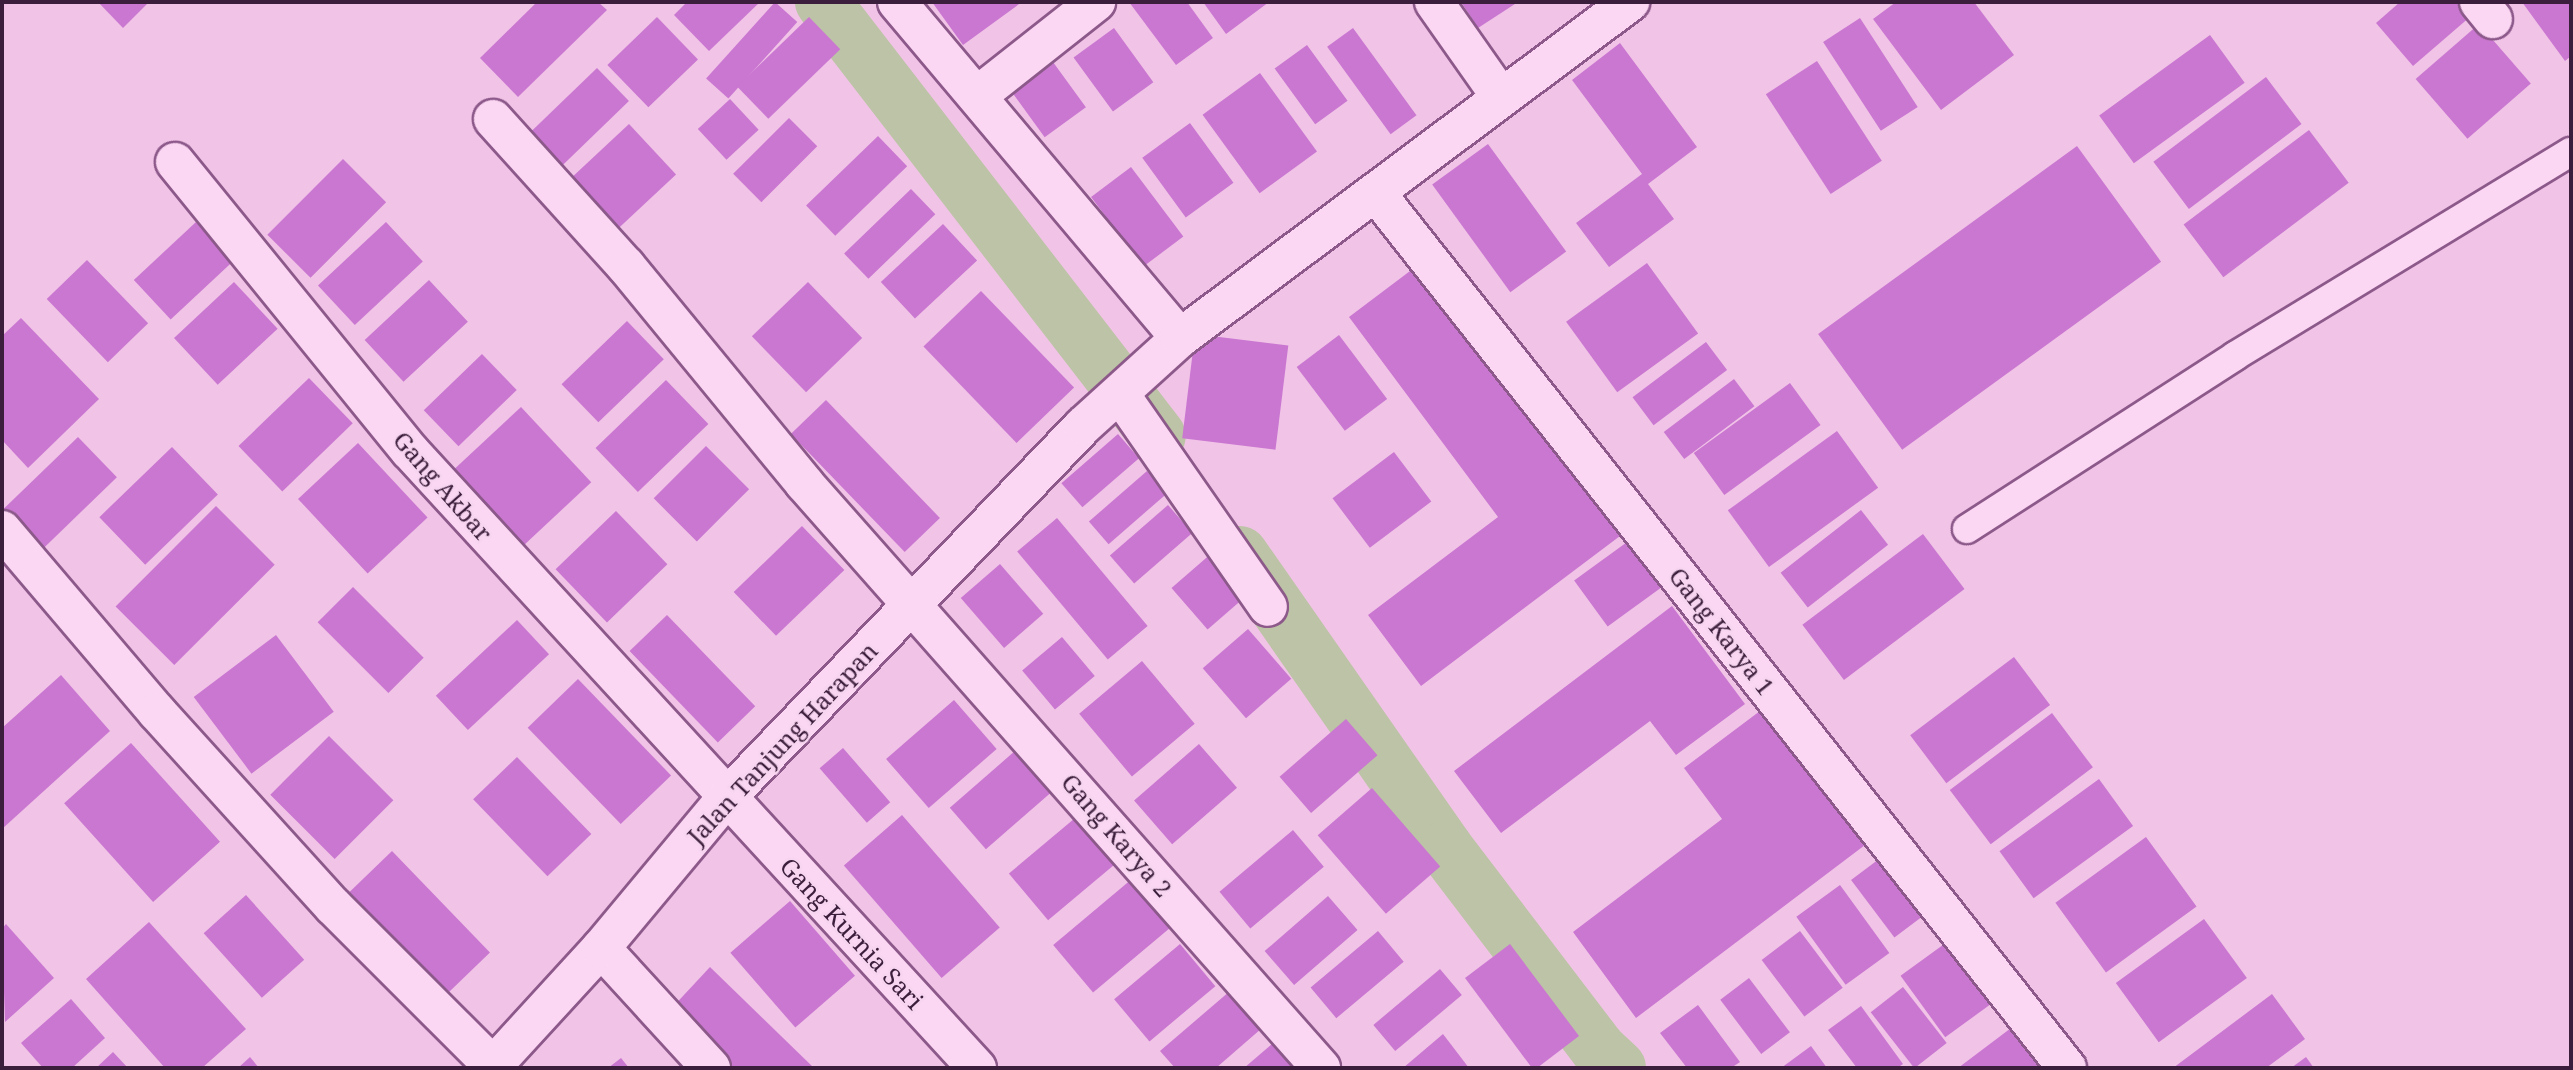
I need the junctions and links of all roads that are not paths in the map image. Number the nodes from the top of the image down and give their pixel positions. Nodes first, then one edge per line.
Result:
1 (897, 2) edge
2 (1096, 2) edge
3 (1434, 2) edge
4 (1630, 2) edge
5 (977, 96) junction
6 (1500, 96) junction
7 (493, 119) dead end
8 (2571, 152) edge
9 (175, 162) dead end
10 (1376, 193) junction
11 (1169, 348) junction
12 (1120, 394) junction
13 (1967, 529) dead end
14 (7, 546) edge
15 (913, 601) junction
16 (1268, 607) dead end
17 (727, 797) junction
18 (601, 948) junction
19 (492, 1067) edge
20 (710, 1068) edge
21 (977, 1068) edge
22 (1321, 1068) edge
23 (2067, 1068) edge

1 - 5 street
2 - 5 street
3 - 6 street
4 - 6 street, Jalan Tanjung Harapan
5 - 11 street
6 - 10 street, Jalan Tanjung Harapan
7 - 15 street, Gang Karya 2
8 - 13 lane
9 - 17 street, Gang Akbar
10 - 11 street, Jalan Tanjung Harapan
10 - 23 street, Gang Karya 1
11 - 12 street, Jalan Tanjung Harapan
12 - 15 street, Jalan Tanjung Harapan
12 - 16 street
14 - 19 street
15 - 17 street, Jalan Tanjung Harapan
15 - 22 street, Gang Karya 2
17 - 18 street, Jalan Tanjung Harapan
17 - 21 street, Gang Kurnia Sari
18 - 19 street, Jalan Tanjung Harapan
18 - 20 street

